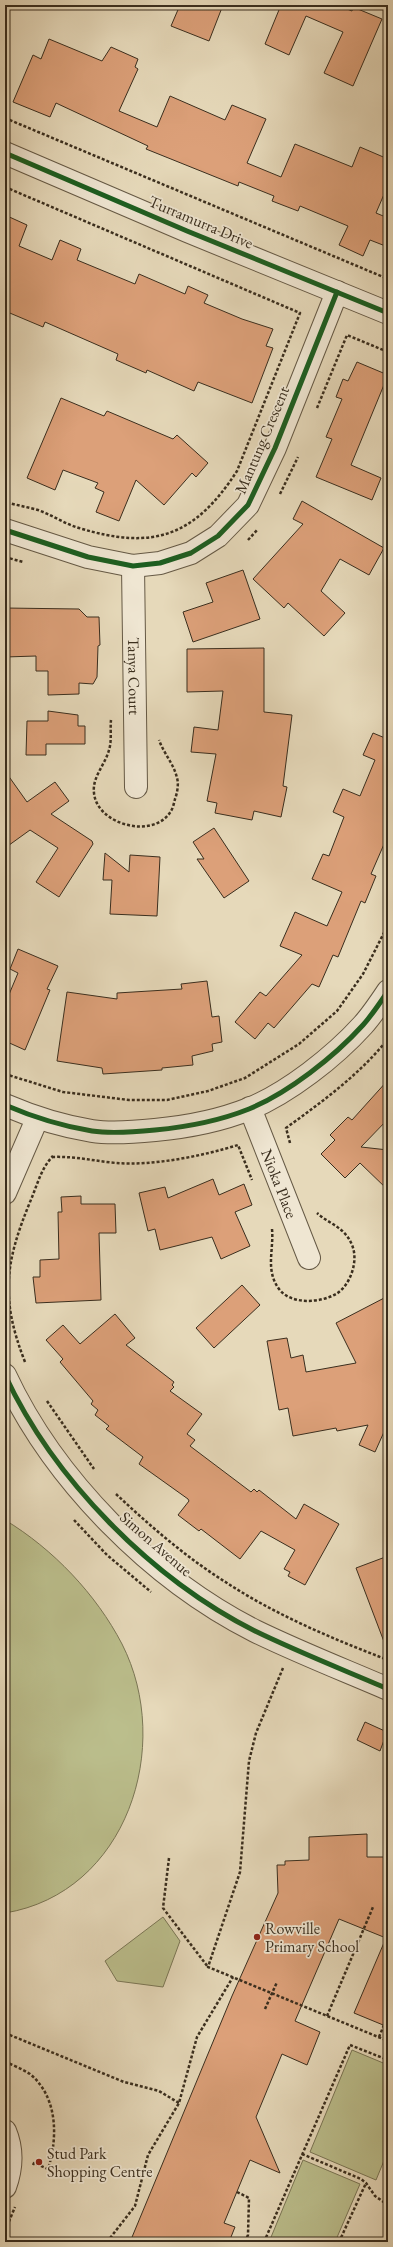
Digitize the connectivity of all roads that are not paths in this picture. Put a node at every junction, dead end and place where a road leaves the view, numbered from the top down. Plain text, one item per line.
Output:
1 (5, 153) edge
2 (337, 292) junction
3 (388, 313) edge
4 (5, 530) edge
5 (133, 566) junction
6 (136, 787) dead end
7 (388, 991) edge
8 (5, 1105) edge
9 (250, 1108) junction
10 (37, 1119) junction
11 (5, 1193) edge
12 (309, 1258) dead end
13 (5, 1375) edge
14 (388, 1688) edge
15 (5, 2131) edge
16 (11, 2196) edge

1 - 2 street, Turramurra Drive
2 - 3 street, Turramurra Drive
2 - 5 street, Mantung Crescent
4 - 5 street, Mantung Crescent
5 - 6 street, Tanya Court
7 - 9 street
8 - 10 street
9 - 10 street
9 - 12 street, Nioka Place
10 - 11 street
13 - 14 street, Simon Avenue
15 - 16 street

